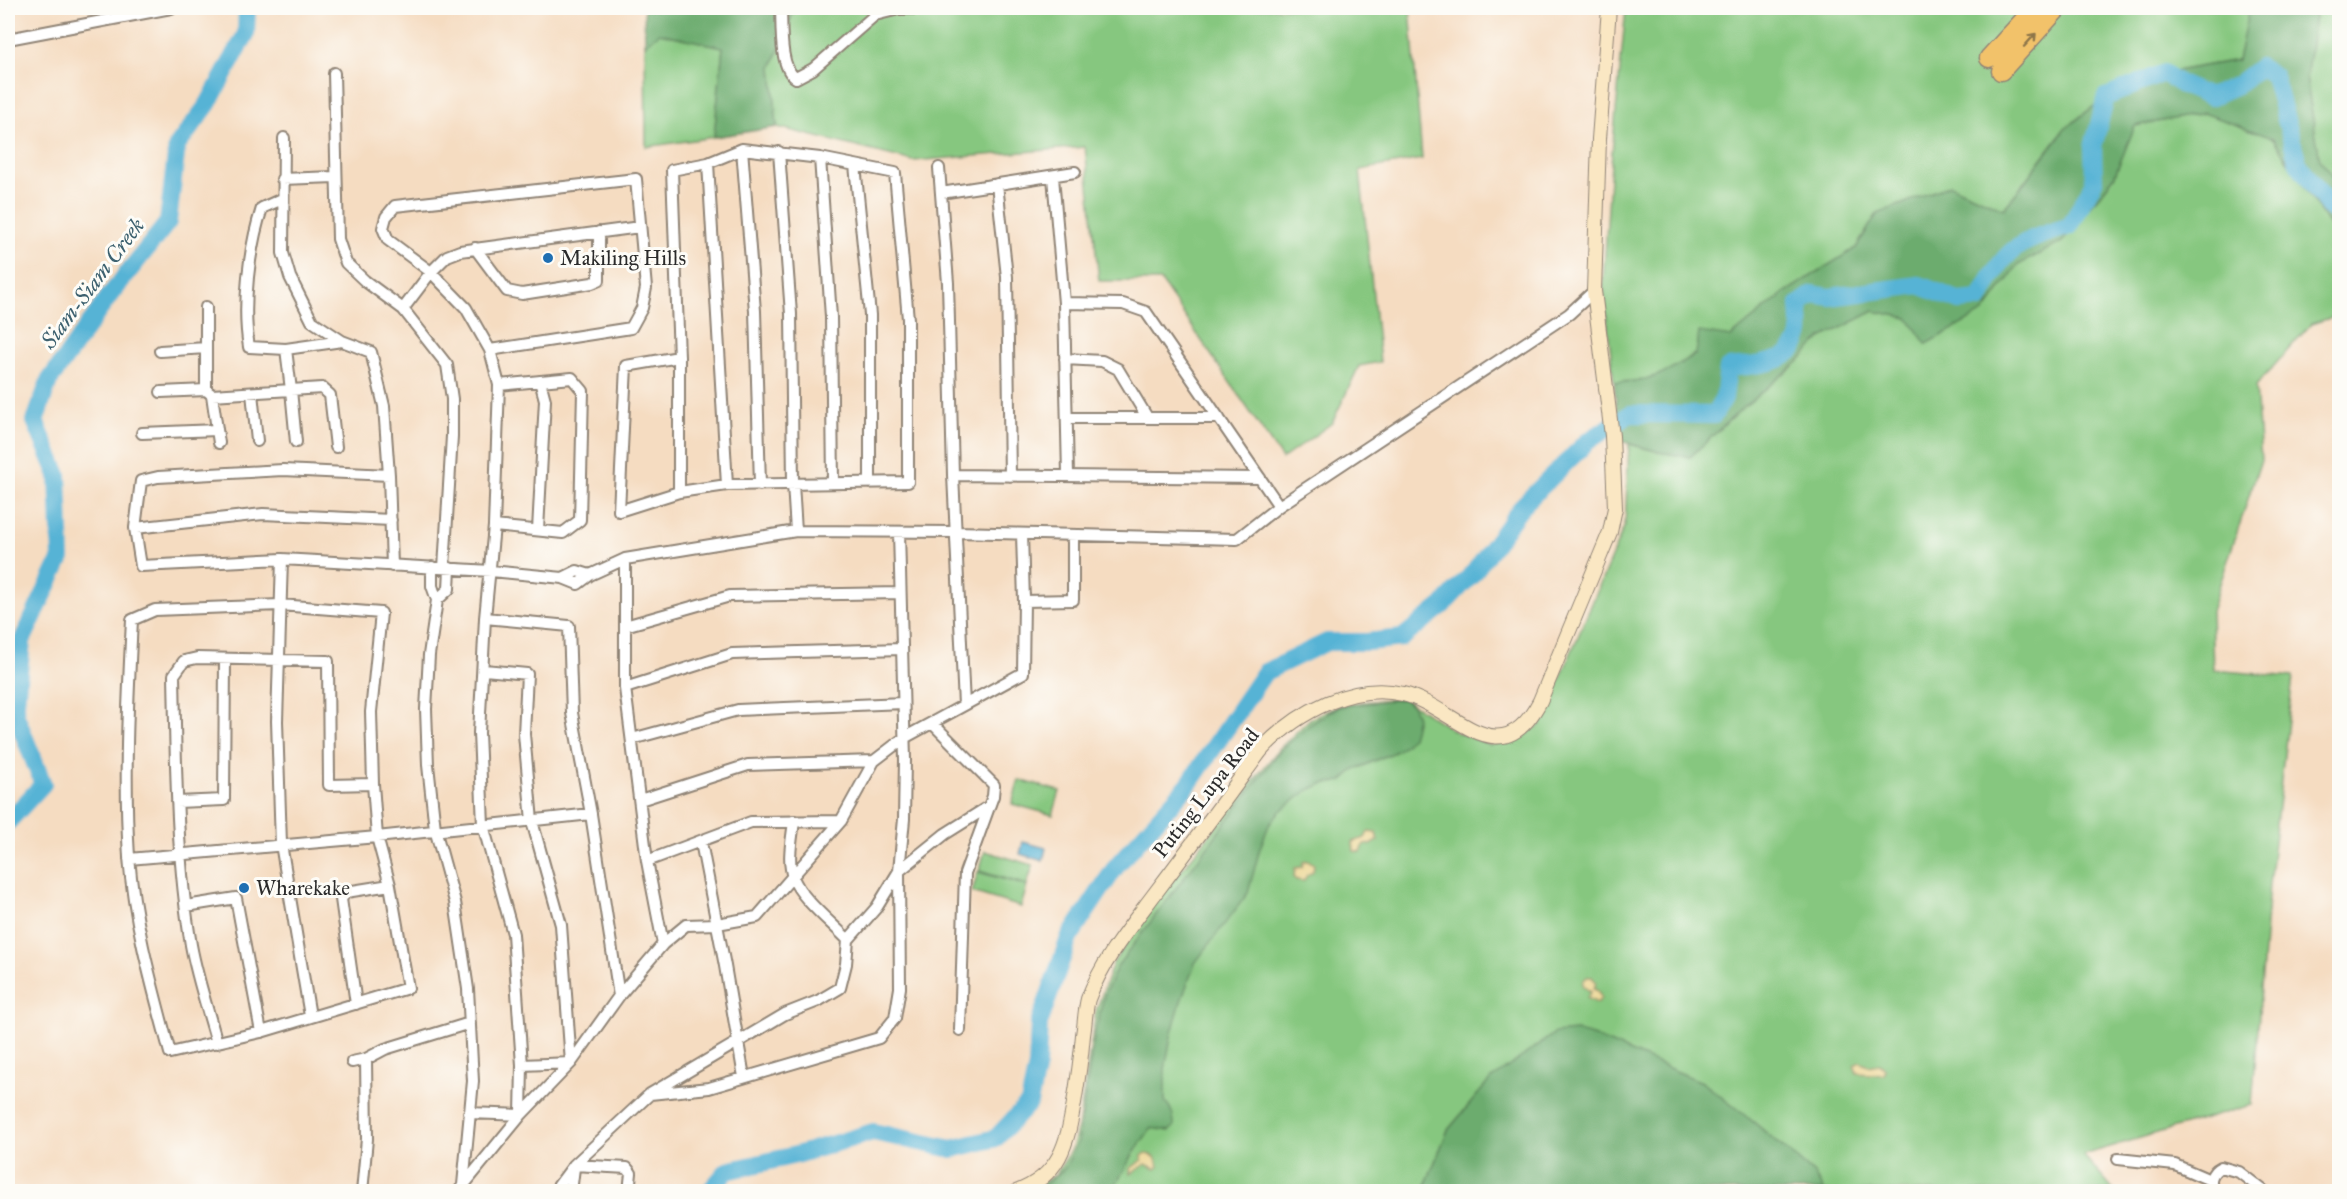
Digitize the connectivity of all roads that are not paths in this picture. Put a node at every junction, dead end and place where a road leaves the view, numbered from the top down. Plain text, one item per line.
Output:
1 (171, 8) edge
2 (781, 8) edge
3 (943, 8) edge
4 (1609, 8) edge
5 (2035, 8) edge
6 (2058, 8) edge
7 (8, 39) edge
8 (334, 73) dead end
9 (284, 138) dead end
10 (741, 149) junction
11 (779, 152) junction
12 (820, 158) junction
13 (708, 163) junction
14 (855, 165) junction
15 (939, 168) dead end
16 (1075, 172) dead end
17 (335, 177) junction
18 (1053, 177) junction
19 (282, 179) junction
20 (997, 184) junction
21 (941, 193) junction
22 (282, 200) junction
23 (640, 226) junction
24 (598, 232) junction
25 (475, 248) junction
26 (431, 272) junction
27 (1594, 291) junction
28 (1064, 303) junction
29 (206, 307) dead end
30 (403, 309) junction
31 (342, 341) junction
32 (206, 348) junction
33 (286, 349) junction
34 (490, 350) junction
35 (160, 351) dead end
36 (679, 357) junction
37 (1065, 359) junction
38 (540, 381) junction
39 (499, 386) junction
40 (291, 390) junction
41 (161, 392) dead end
42 (209, 393) junction
43 (252, 393) junction
44 (1147, 417) junction
45 (1067, 418) junction
46 (1219, 418) junction
47 (217, 430) junction
48 (142, 433) dead end
49 (257, 441) dead end
50 (296, 442) dead end
51 (219, 443) dead end
52 (336, 447) dead end
53 (389, 475) junction
54 (953, 475) junction
55 (1068, 475) junction
56 (1010, 476) junction
57 (1260, 478) junction
58 (833, 483) junction
59 (870, 483) junction
60 (793, 484) junction
61 (727, 485) junction
62 (760, 485) junction
63 (679, 492) junction
64 (1280, 506) junction
65 (391, 520) junction
66 (494, 526) junction
67 (135, 528) junction
68 (538, 530) junction
69 (796, 531) junction
70 (899, 532) junction
71 (956, 532) junction
72 (1022, 534) junction
73 (1073, 535) junction
74 (282, 559) junction
75 (625, 559) junction
76 (392, 566) junction
77 (432, 567) junction
78 (447, 568) junction
79 (491, 571) junction
80 (900, 593) junction
81 (437, 600) junction
82 (1024, 601) junction
83 (280, 605) junction
84 (485, 618) junction
85 (625, 626) junction
86 (902, 649) junction
87 (225, 660) junction
88 (279, 660) junction
89 (484, 670) junction
90 (625, 688) junction
91 (903, 704) junction
92 (964, 705) junction
93 (932, 723) junction
94 (904, 738) junction
95 (632, 739) junction
96 (874, 761) junction
97 (373, 784) junction
98 (640, 800) junction
99 (177, 802) junction
100 (988, 807) junction
101 (591, 814) junction
102 (532, 821) junction
103 (794, 821) junction
104 (841, 821) junction
105 (483, 825) junction
106 (435, 829) junction
107 (377, 837) junction
108 (700, 842) junction
109 (281, 844) junction
110 (181, 854) junction
111 (129, 859) junction
112 (647, 861) junction
113 (899, 871) junction
114 (793, 877) junction
115 (390, 885) junction
116 (186, 906) junction
117 (717, 924) junction
118 (848, 940) junction
119 (663, 944) junction
120 (619, 996) junction
121 (356, 1004) junction
122 (310, 1016) junction
123 (470, 1023) junction
124 (960, 1030) dead end
125 (261, 1032) junction
126 (217, 1042) junction
127 (738, 1043) junction
128 (366, 1059) junction
129 (351, 1062) dead end
130 (571, 1063) junction
131 (522, 1065) junction
132 (744, 1077) junction
133 (650, 1094) junction
134 (469, 1113) junction
135 (522, 1115) junction
136 (2118, 1159) dead end
137 (574, 1165) junction
138 (2210, 1180) junction
139 (460, 1188) edge
140 (362, 1191) edge
141 (555, 1191) edge
142 (571, 1191) edge
143 (629, 1191) edge
144 (1016, 1191) edge
145 (2214, 1191) edge
146 (2265, 1191) edge

1 - 7 street
2 - 3 street
4 - 27 street, Puting Lupa Road
5 -> 6 highway
8 - 17 street
9 - 19 street
10 - 11 street
10 - 13 street
10 - 62 street
11 - 12 street
11 - 60 street
12 - 14 street
12 - 58 street
13 - 36 street
13 - 61 street
14 - 59 street
14 - 59 street
15 - 21 street
16 - 18 street
17 - 19 street
17 - 30 street
18 - 20 street
18 - 28 street
19 - 22 street
20 - 21 street
20 - 56 street
21 - 54 street
22 - 31 street
22 - 33 street
23 - 24 street
23 - 26 street
23 - 34 street
24 - 25 street
24 - 25 street
25 - 26 street
26 - 30 street
26 - 34 street
27 - 64 street
27 - 144 street, Puting Lupa Road
28 - 37 street
28 - 46 street
29 - 32 street
30 - 78 street
31 - 33 street
31 - 53 street
32 - 35 street
32 - 42 street
33 - 40 street
34 - 39 street
36 - 63 street
36 - 63 street
37 - 44 street
37 - 45 street
38 - 39 street
38 - 68 street
38 - 68 street
39 - 66 street
40 - 43 street
40 - 50 street
40 - 52 street
41 - 42 street
42 - 43 street
42 - 47 street
43 - 49 street
44 - 45 street
44 - 46 street
45 - 55 street
46 - 57 street
47 - 48 street
47 - 51 street
53 - 65 street
53 - 67 street
54 - 56 street
54 - 71 street
55 - 56 street
55 - 57 street
57 - 64 street
58 - 59 street
58 - 60 street
60 - 62 street
60 - 69 street
61 - 62 street
61 - 63 street
64 - 73 street
65 - 67 street
65 - 76 street
66 - 68 street
66 - 79 street
67 - 74 street
69 - 70 street
69 - 75 street
70 - 71 street
70 - 80 street
71 - 72 street
71 - 92 street
72 - 73 street
72 - 82 street
73 - 82 street
74 - 76 street
74 - 83 street
75 - 79 street
75 - 85 street
76 - 77 street
77 - 78 street
77 - 81 street
78 - 79 street
78 - 81 street
79 - 84 street
80 - 85 street
80 - 86 street
81 - 106 street
82 - 92 street
83 - 88 street
83 - 97 street
83 - 111 street
84 - 89 street
84 - 101 street
85 - 90 street
86 - 90 street
86 - 91 street
87 - 88 street
87 - 99 street
87 - 99 street
88 - 97 street
88 - 109 street
89 - 102 street
89 - 105 street
90 - 95 street
91 - 94 street
91 - 95 street
92 - 93 street
93 - 94 street
93 - 100 street
94 - 96 street
94 - 113 street
95 - 98 street
96 - 98 street
96 - 104 street
97 - 107 street
98 - 112 street
99 - 110 street
100 - 113 street
100 - 124 street
101 - 102 street
101 - 120 street
102 - 105 street
102 - 130 street
103 - 104 street
103 - 108 street
103 - 114 street
104 - 114 street
105 - 106 street
105 - 131 street
106 - 107 street
106 - 123 street
107 - 109 street
107 - 115 street
108 - 112 street
108 - 117 street
109 - 110 street
109 - 122 street
110 - 111 street
110 - 116 street
111 - 126 street
112 - 119 street
113 - 118 street
113 - 132 street
114 - 117 street
114 - 118 street
115 - 121 street
115 - 121 street
116 - 125 street
116 - 126 street
117 - 119 street
117 - 127 street
118 - 127 street
119 - 120 street
120 - 130 street
121 - 122 street
122 - 125 street
123 - 128 street
123 - 134 street
125 - 126 street
127 - 132 street
127 - 133 street
128 - 129 street
128 - 140 street
130 - 131 street
130 - 135 street
131 - 135 street
132 - 133 street
133 - 137 street
134 - 135 street
134 - 139 street
135 - 139 street
136 - 138 street
137 - 141 street
137 - 142 street
137 - 143 street
138 - 145 street
138 - 146 street

